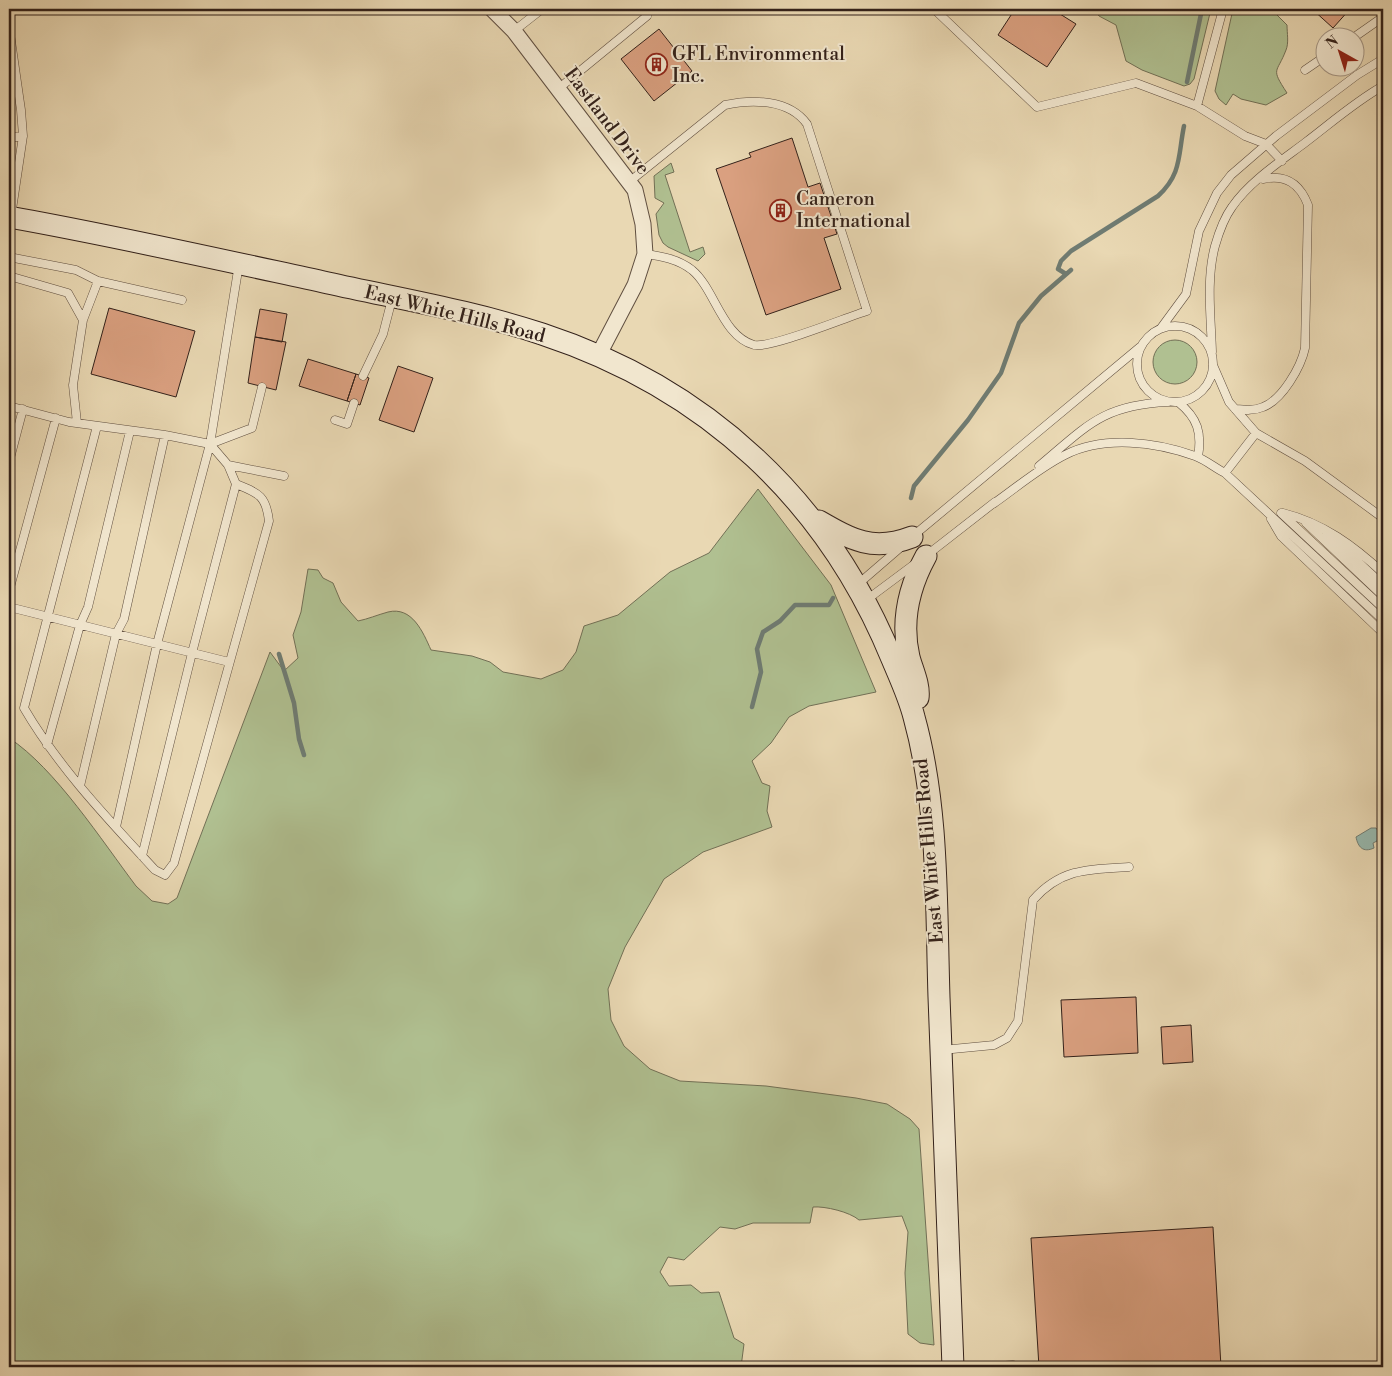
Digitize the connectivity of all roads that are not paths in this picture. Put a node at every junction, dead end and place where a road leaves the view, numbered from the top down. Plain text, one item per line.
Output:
1 (334, 9) edge
2 (368, 9) edge
3 (492, 9) edge
4 (542, 9) edge
5 (934, 9) edge
6 (1223, 9) edge
7 (647, 16) dead end
8 (1383, 17) edge
9 (9, 26) edge
10 (1364, 30) edge
11 (514, 31) junction
12 (1383, 59) edge
13 (1314, 64) edge
14 (1305, 70) dead end
15 (1383, 86) edge
16 (558, 89) junction
17 (1197, 106) junction
18 (22, 136) junction
19 (9, 138) edge
20 (1266, 144) junction
21 (1282, 161) junction
22 (1261, 179) junction
23 (628, 182) junction
24 (10, 217) edge
25 (645, 254) junction
26 (9, 257) edge
27 (239, 264) junction
28 (9, 276) edge
29 (98, 281) junction
30 (392, 297) junction
31 (182, 300) dead end
32 (84, 320) junction
33 (1161, 328) junction
34 (1140, 347) junction
35 (1212, 352) junction
36 (598, 356) junction
37 (1213, 365) junction
38 (362, 376) dead end
39 (262, 387) dead end
40 (1168, 402) junction
41 (1178, 402) junction
42 (354, 403) dead end
43 (9, 406) edge
44 (23, 409) junction
45 (1235, 409) junction
46 (56, 418) junction
47 (335, 420) dead end
48 (77, 423) junction
49 (97, 426) junction
50 (130, 431) junction
51 (1256, 433) junction
52 (165, 435) junction
53 (210, 444) junction
54 (1198, 457) junction
55 (9, 462) edge
56 (228, 465) junction
57 (1225, 473) junction
58 (284, 476) dead end
59 (236, 484) junction
60 (993, 504) junction
61 (1264, 508) junction
62 (1281, 513) junction
63 (811, 516) junction
64 (1383, 518) edge
65 (1303, 519) junction
66 (912, 537) junction
67 (926, 556) junction
68 (1357, 560) junction
69 (1383, 573) edge
70 (1383, 585) edge
71 (9, 591) edge
72 (861, 593) junction
73 (1383, 596) edge
74 (9, 607) edge
75 (1383, 608) edge
76 (48, 617) junction
77 (1383, 620) edge
78 (80, 625) junction
79 (1383, 633) edge
80 (116, 634) junction
81 (157, 644) junction
82 (192, 653) junction
83 (229, 662) junction
84 (914, 715) junction
85 (47, 745) junction
86 (80, 786) junction
87 (116, 827) junction
88 (142, 856) junction
89 (1129, 867) dead end
90 (941, 1050) junction
91 (954, 1367) edge
92 (983, 1367) edge
93 (1013, 1367) edge

1 - 2 lane
3 - 11 street, Eastland Drive
4 - 11 lane
5 - 17 lane
6 - 17 lane
7 - 16 lane
8 - 10 lane
9 - 18 lane
11 - 16 street, Eastland Drive
12 - 20 lane
13 - 14 lane
15 - 21 lane
16 - 23 street, Eastland Drive
17 - 20 lane
18 - 19 lane
18 - 24 lane
20 - 21 lane
20 - 33 lane
21 - 22 lane
22 - 35 lane
22 - 45 lane
23 - 25 street, Eastland Drive
23 - 25 lane
24 - 27 main road, East White Hills Road
25 - 36 street, Eastland Drive
26 - 29 lane
27 - 30 main road, East White Hills Road
27 - 53 lane
28 - 32 lane
29 - 31 lane
29 - 32 lane
30 - 36 main road, East White Hills Road
30 - 38 lane
32 - 48 lane
33 - 34 lane
33 - 35 lane
34 - 40 lane
34 - 66 lane
35 - 37 lane
36 - 63 main road, East White Hills Road
37 - 41 lane
37 - 45 lane
39 - 53 lane
40 - 41 lane
40 - 60 lane
41 - 54 lane
42 - 47 lane
43 - 44 lane
44 - 46 lane
44 - 55 lane
45 - 51 lane
46 - 48 lane
46 - 71 lane
48 - 49 lane
49 - 50 lane
49 - 76 lane
50 - 52 lane
50 - 78 lane
51 - 57 lane
51 - 64 lane
52 - 53 lane
52 - 80 lane
53 - 56 lane
53 - 81 lane
54 - 57 lane
54 - 60 lane
56 - 58 lane
56 - 59 lane
57 - 61 lane
59 - 82 lane
59 - 83 lane
60 - 67 lane
61 - 62 lane
61 - 77 lane
61 - 79 lane
62 - 65 lane
62 - 75 lane
63 - 66 main road
63 - 72 main road, East White Hills Road
65 - 68 lane
65 - 68 lane
66 - 72 lane
67 - 72 lane
67 - 84 main road
68 - 69 lane
68 - 70 lane
68 - 73 lane
72 - 84 main road, East White Hills Road
74 - 76 lane
76 - 78 lane
76 - 85 lane
78 - 80 lane
78 - 85 lane
80 - 81 lane
80 - 86 lane
81 - 82 lane
81 - 87 lane
82 - 83 lane
82 - 88 lane
83 - 88 lane
84 - 90 main road, East White Hills Road
85 - 86 lane
86 - 87 lane
87 - 88 lane
89 - 90 lane
90 - 91 main road, East White Hills Road
92 - 93 lane

